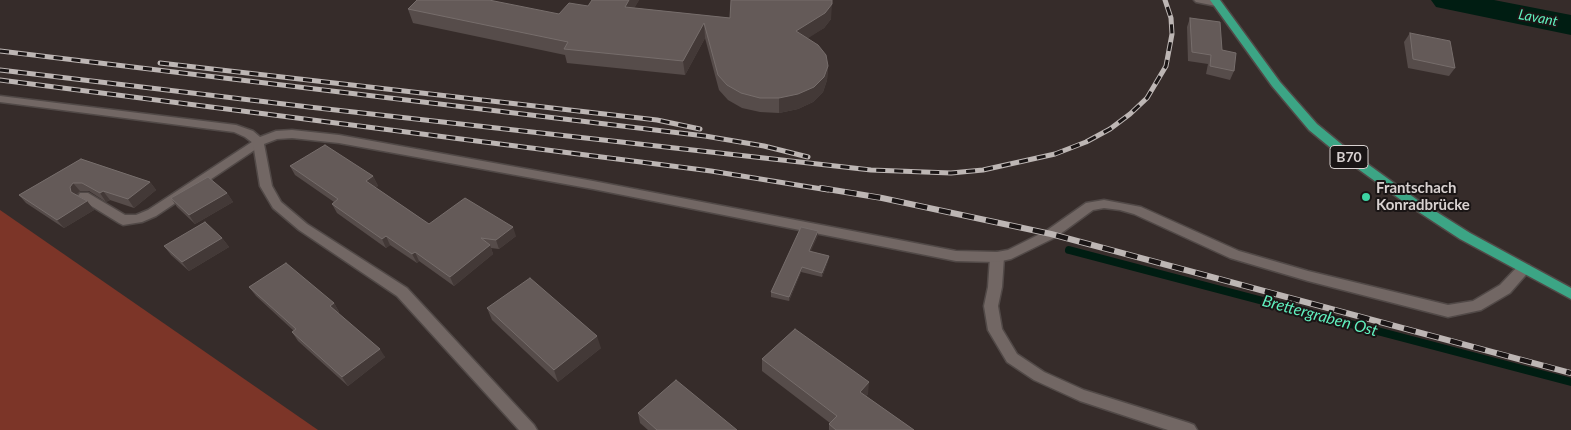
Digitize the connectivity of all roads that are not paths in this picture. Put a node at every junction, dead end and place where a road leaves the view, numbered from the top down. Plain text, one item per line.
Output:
1 (1199, 0) edge
2 (1216, 1) edge
3 (0, 99) edge
4 (258, 142) junction
5 (84, 196) edge
6 (997, 257) junction
7 (1524, 269) junction
8 (1571, 294) edge
9 (530, 430) edge
10 (1190, 430) edge

1 - 2 street
2 - 7 main road, B70
3 - 4 street
4 - 5 street
4 - 6 street
4 - 9 street
6 - 7 street
6 - 10 street
7 - 8 main road, B70

